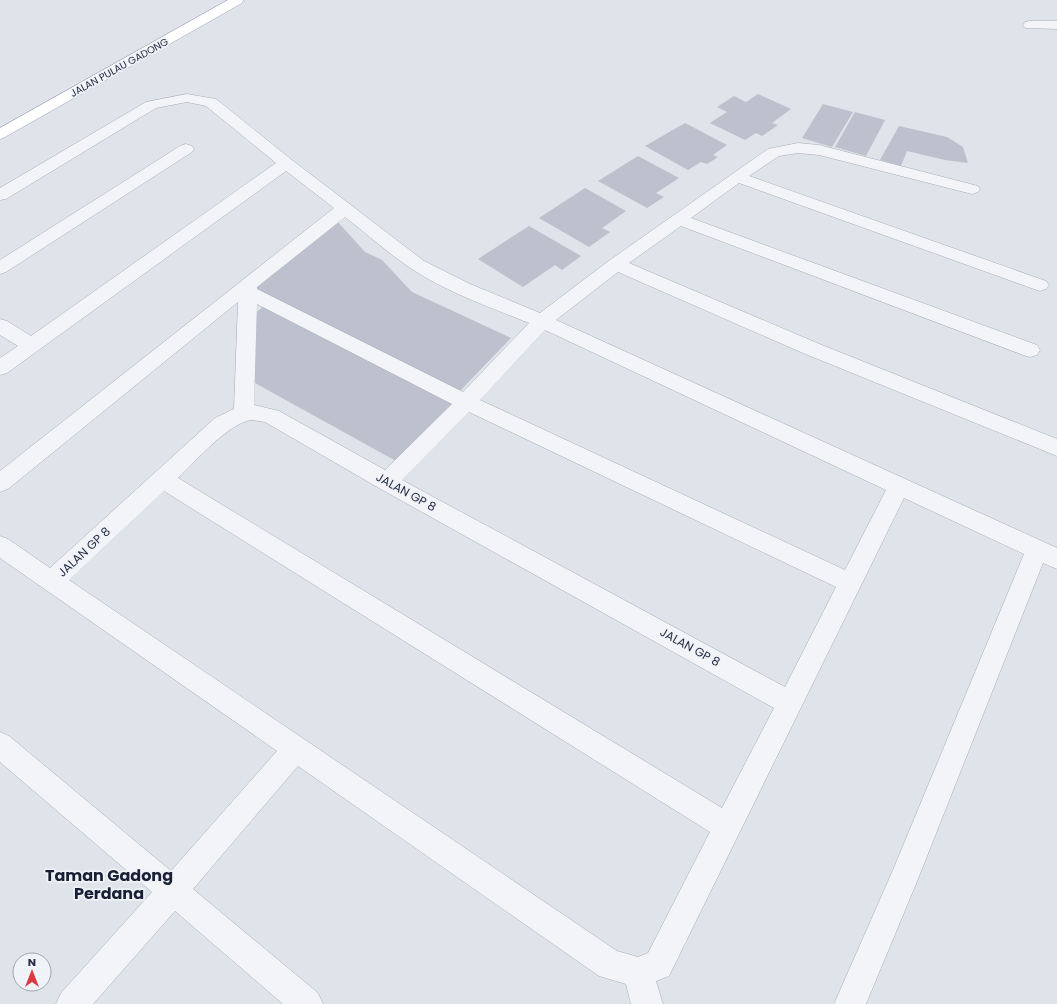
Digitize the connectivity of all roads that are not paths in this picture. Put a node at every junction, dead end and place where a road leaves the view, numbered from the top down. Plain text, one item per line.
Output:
1 (237, 0) edge
2 (1030, 25) dead end
3 (1057, 25) edge
4 (0, 134) edge
5 (186, 150) dead end
6 (286, 163) junction
7 (737, 177) junction
8 (972, 189) dead end
9 (0, 195) edge
10 (345, 208) junction
11 (679, 219) junction
12 (616, 264) junction
13 (0, 268) edge
14 (1040, 285) dead end
15 (247, 288) junction
16 (542, 321) junction
17 (0, 326) edge
18 (31, 345) junction
19 (1030, 350) dead end
20 (0, 368) edge
21 (466, 402) junction
22 (244, 412) junction
23 (1057, 448) edge
24 (162, 479) junction
25 (0, 482) edge
26 (387, 482) junction
27 (899, 486) junction
28 (0, 546) edge
29 (1047, 554) edge
30 (52, 581) junction
31 (850, 583) junction
32 (790, 702) junction
33 (0, 745) edge
34 (296, 749) junction
35 (727, 827) junction
36 (173, 891) junction
37 (638, 972) junction
38 (72, 1004) edge
39 (307, 1004) edge
40 (647, 1004) edge
41 (850, 1004) edge

1 - 4 main road, JALAN PULAU GADONG
2 - 3 street
5 - 13 street
6 - 9 street
6 - 10 street
6 - 18 street
7 - 8 street
7 - 11 street
7 - 14 street
10 - 15 street
10 - 16 street
11 - 12 street
11 - 19 street
12 - 16 street
12 - 23 street
15 - 21 street
15 - 22 street
15 - 25 street
16 - 21 street
16 - 27 street
17 - 18 street
18 - 20 street
21 - 26 street
21 - 31 street
22 - 24 street, JALAN GP 8
22 - 26 street, JALAN GP 8
24 - 30 street, JALAN GP 8
24 - 35 street
26 - 32 street, JALAN GP 8
27 - 29 street
27 - 31 street
28 - 30 street
29 - 41 street
30 - 34 street
31 - 32 street
32 - 35 street
33 - 36 street
34 - 36 street
34 - 37 street
35 - 37 street
36 - 38 street
36 - 39 street
37 - 40 street

